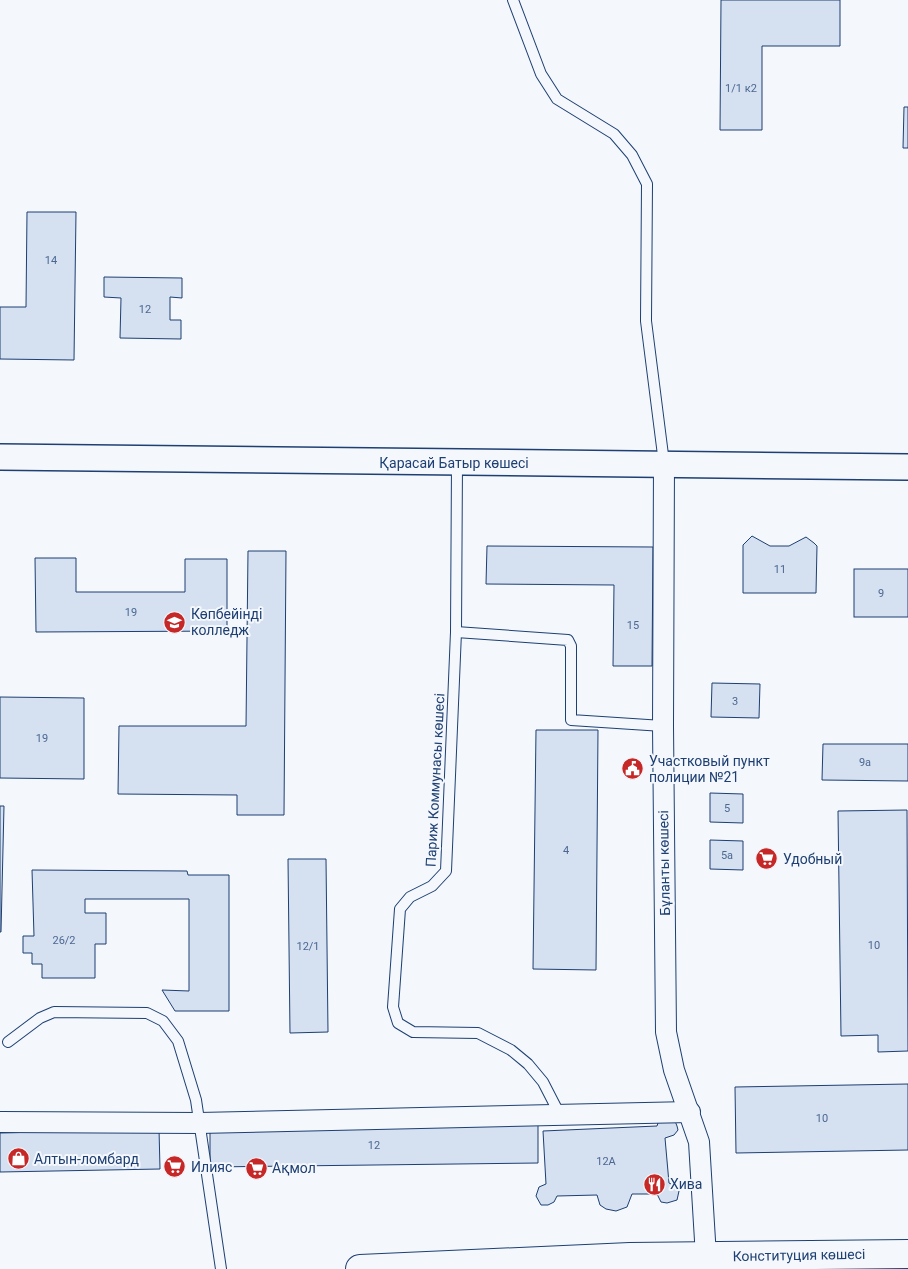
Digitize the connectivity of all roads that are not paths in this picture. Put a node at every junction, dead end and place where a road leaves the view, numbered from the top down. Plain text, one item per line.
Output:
1 (513, 0) edge
2 (0, 457) edge
3 (457, 463) junction
4 (664, 463) junction
5 (908, 467) edge
6 (456, 632) junction
7 (663, 726) junction
8 (8, 1042) dead end
9 (690, 1112) junction
10 (560, 1115) junction
11 (0, 1122) edge
12 (199, 1123) junction
13 (908, 1254) edge
14 (706, 1257) junction
15 (630, 1263) edge
16 (222, 1269) edge
17 (360, 1269) edge

1 - 4 lane
2 - 3 street, Қарасай Батыр көшесі
3 - 4 street, Қарасай Батыр көшесі
3 - 6 lane, Париж Коммунасы көшесі
4 - 5 street, Қарасай Батыр көшесі
4 - 7 street, Бұланты көшесі
6 - 7 lane
6 - 10 lane, Париж Коммунасы көшесі
7 - 9 street, Бұланты көшесі
8 - 12 lane
9 - 10 street
9 - 14 street, Бұланты көшесі
10 - 12 street
11 - 12 street
12 - 16 lane
13 - 14 main road, Конституция көшесі
14 - 15 main road, Конституция көшесі
15 - 17 main road, Конституция көшесі

